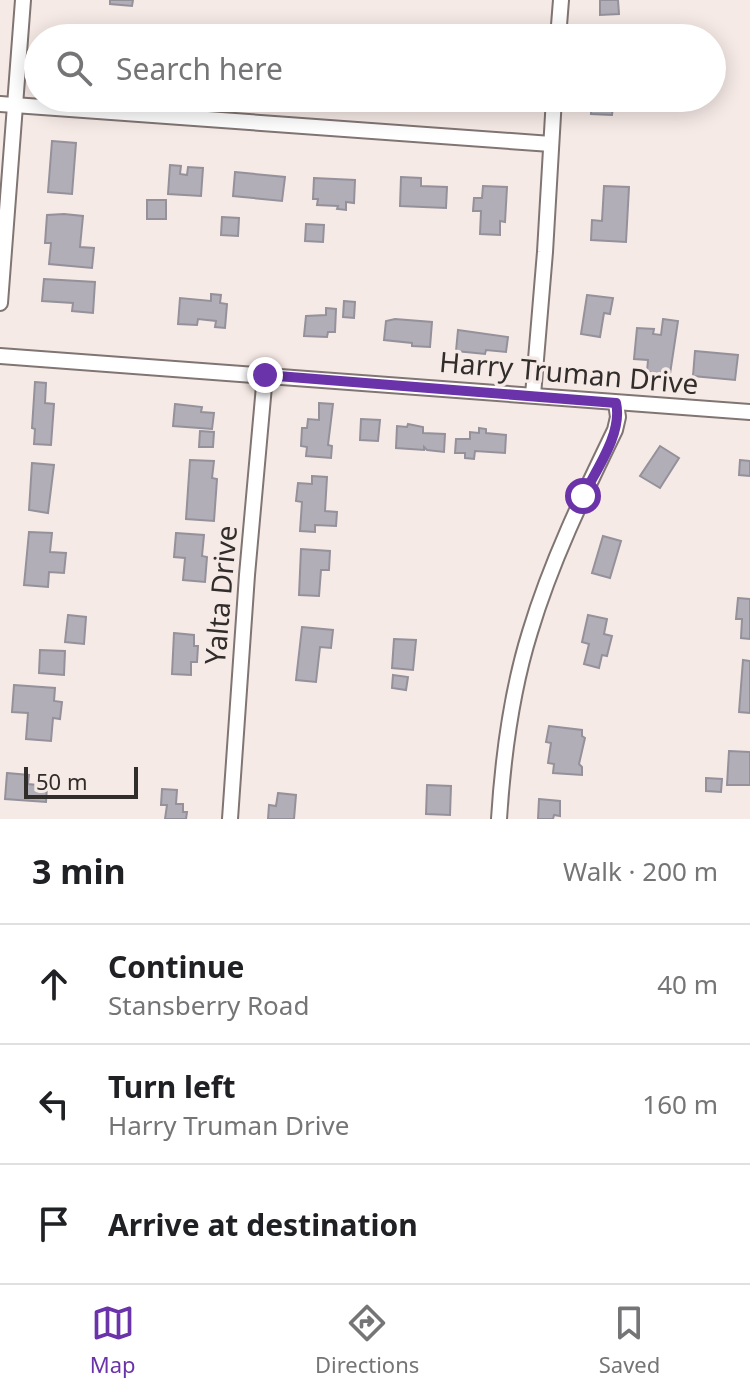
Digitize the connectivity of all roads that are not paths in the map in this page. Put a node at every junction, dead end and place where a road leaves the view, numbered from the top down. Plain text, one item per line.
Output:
1 (23, 0) edge
2 (561, 0) edge
3 (559, 24) edge
4 (7, 105) edge
5 (105, 112) edge
6 (553, 112) edge
7 (551, 144) junction
8 (0, 303) edge
9 (0, 356) edge
10 (265, 375) junction
11 (533, 395) junction
12 (616, 403) junction
13 (750, 412) edge
14 (230, 819) edge
15 (499, 819) edge

1 - 4 street
2 - 3 street
4 - 8 street
5 - 7 street
6 - 7 street
7 - 11 street
9 - 10 street, Harry Truman Drive
10 - 11 street, Harry Truman Drive
10 - 14 street, Yalta Drive
11 - 12 street, Harry Truman Drive
12 - 13 street, Harry Truman Drive
12 - 15 street

